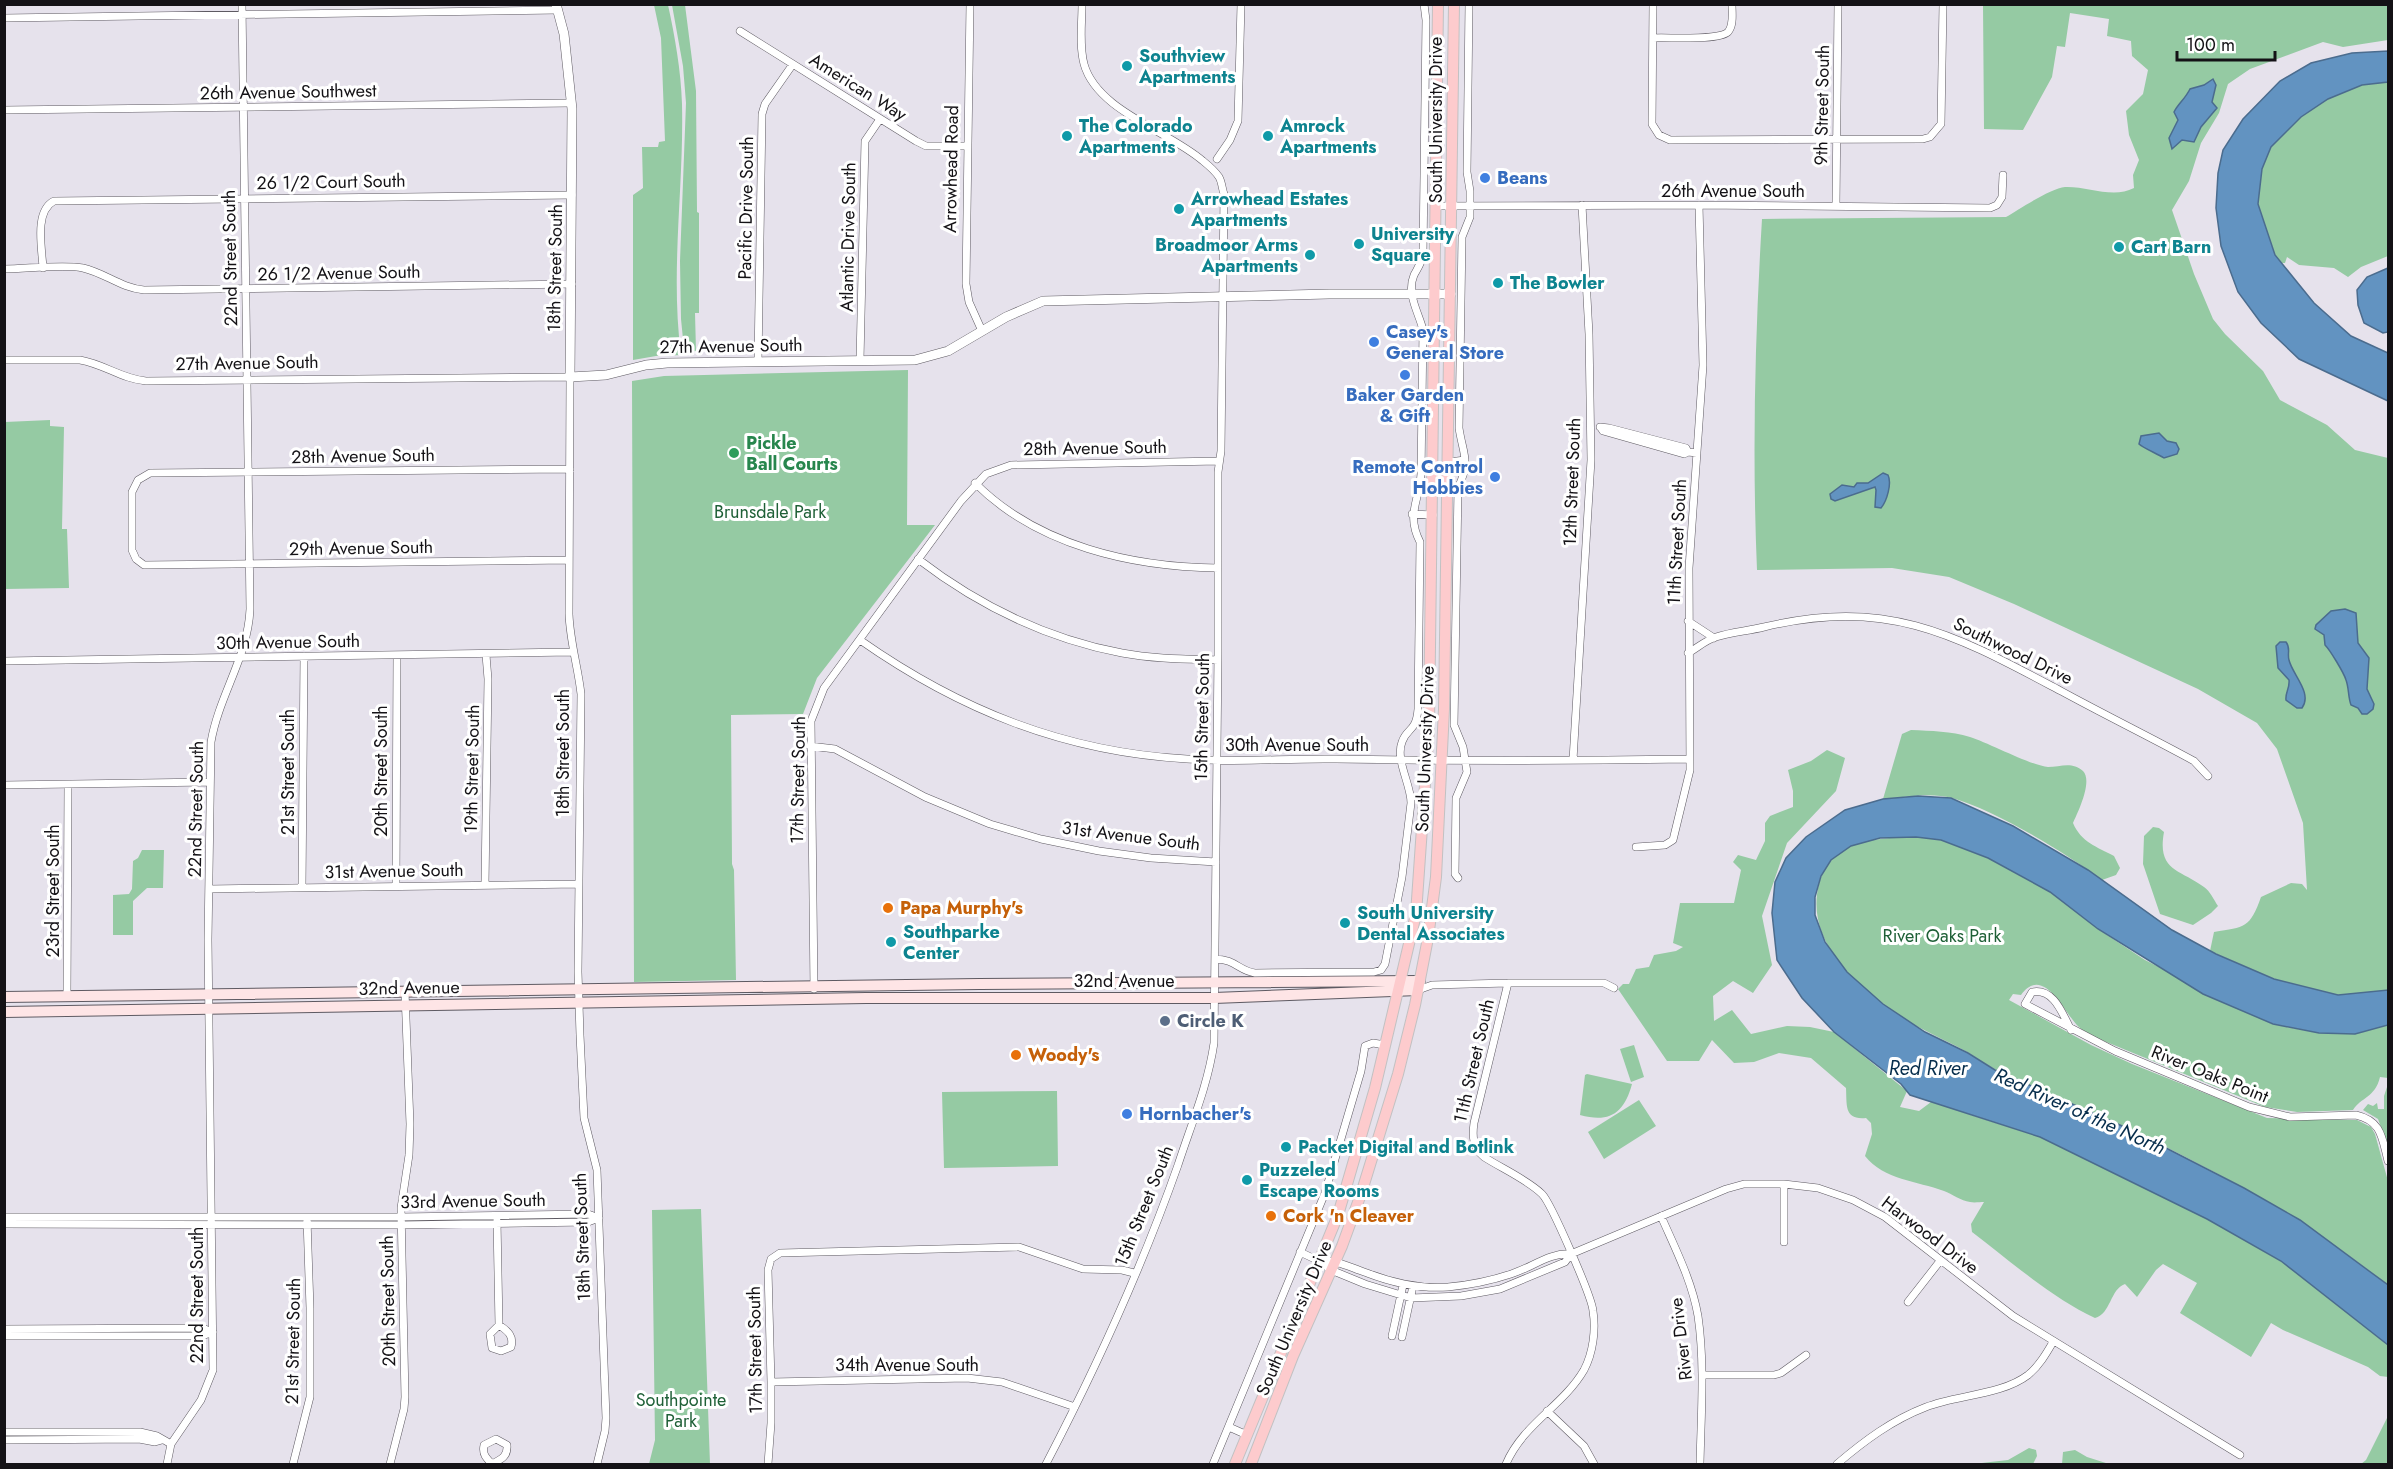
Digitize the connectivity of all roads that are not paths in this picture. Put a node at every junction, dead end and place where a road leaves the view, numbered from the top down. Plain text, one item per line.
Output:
1 (242, 4) edge
2 (970, 4) edge
3 (1082, 4) edge
4 (1241, 4) edge
5 (1424, 4) edge
6 (1438, 4) edge
7 (1447, 4) edge
8 (1454, 4) edge
9 (1469, 4) edge
10 (1653, 4) edge
11 (1732, 4) edge
12 (1838, 4) edge
13 (1943, 4) edge
14 (557, 7) edge
15 (242, 16) junction
16 (4, 18) edge
17 (740, 31) dead end
18 (1453, 37) junction
19 (1653, 38) junction
20 (793, 64) junction
21 (571, 104) junction
22 (243, 108) junction
23 (4, 110) edge
24 (880, 119) junction
25 (1837, 138) junction
26 (967, 146) junction
27 (1217, 159) dead end
28 (2003, 175) dead end
29 (572, 195) junction
30 (244, 198) junction
31 (1470, 205) junction
32 (1582, 205) junction
33 (1699, 205) junction
34 (1436, 206) junction
35 (1452, 206) junction
36 (1836, 206) junction
37 (43, 268) junction
38 (4, 269) edge
39 (572, 284) junction
40 (245, 289) junction
41 (1413, 293) junction
42 (1435, 293) junction
43 (1451, 294) junction
44 (1223, 297) junction
45 (982, 331) junction
46 (4, 360) edge
47 (860, 360) junction
48 (758, 362) junction
49 (570, 377) junction
50 (247, 379) junction
51 (1434, 405) junction
52 (1591, 426) junction
53 (1697, 453) junction
54 (1466, 460) junction
55 (1219, 461) junction
56 (1449, 462) junction
57 (570, 469) junction
58 (249, 473) junction
59 (975, 483) junction
60 (1412, 514) junction
61 (1433, 515) junction
62 (918, 559) junction
63 (569, 560) junction
64 (153, 565) joint
65 (250, 565) junction
66 (1218, 568) junction
67 (1447, 578) junction
68 (1688, 621) junction
69 (1714, 638) junction
70 (860, 640) junction
71 (572, 652) junction
72 (1688, 653) junction
73 (486, 655) junction
74 (304, 656) junction
75 (397, 656) junction
76 (242, 657) junction
77 (1218, 660) junction
78 (4, 661) edge
79 (810, 746) junction
80 (1689, 759) junction
81 (1217, 760) junction
82 (1402, 760) junction
83 (1427, 760) junction
84 (1573, 760) junction
85 (1441, 761) junction
86 (1465, 761) junction
87 (2208, 776) dead end
88 (210, 782) junction
89 (4, 785) edge
90 (68, 785) junction
91 (1636, 846) dead end
92 (1216, 861) junction
93 (1458, 878) dead end
94 (579, 884) junction
95 (485, 885) junction
96 (396, 886) junction
97 (302, 888) junction
98 (209, 889) junction
99 (1215, 959) junction
100 (1508, 983) junction
101 (1215, 984) junction
102 (814, 986) junction
103 (1399, 986) junction
104 (1419, 986) junction
105 (1614, 988) dead end
106 (579, 989) junction
107 (405, 992) junction
108 (208, 995) junction
109 (4, 997) edge
110 (67, 997) junction
111 (1215, 998) junction
112 (814, 999) junction
113 (579, 1002) junction
114 (405, 1005) junction
115 (209, 1009) junction
116 (4, 1012) edge
117 (2071, 1030) junction
118 (1385, 1045) junction
119 (2388, 1161) edge
120 (1784, 1184) junction
121 (212, 1216) junction
122 (1661, 1216) junction
123 (4, 1217) edge
124 (599, 1218) junction
125 (497, 1219) junction
126 (307, 1220) junction
127 (401, 1221) junction
128 (4, 1224) edge
129 (212, 1224) junction
130 (1784, 1242) dead end
131 (1300, 1252) junction
132 (1571, 1254) junction
133 (1319, 1261) junction
134 (1940, 1261) junction
135 (1333, 1265) junction
136 (1134, 1273) junction
137 (1483, 1282) junction
138 (1403, 1285) junction
139 (1413, 1286) junction
140 (1484, 1292) junction
141 (1401, 1297) junction
142 (1411, 1298) junction
143 (1908, 1302) dead end
144 (499, 1325) dead end
145 (4, 1329) edge
146 (213, 1332) junction
147 (4, 1336) edge
148 (1392, 1336) dead end
149 (1402, 1337) dead end
150 (2053, 1342) junction
151 (1806, 1355) dead end
152 (1702, 1375) junction
153 (771, 1383) junction
154 (1075, 1407) junction
155 (1546, 1411) junction
156 (1229, 1427) junction
157 (4, 1432) edge
158 (1247, 1435) junction
159 (4, 1440) edge
160 (162, 1440) junction
161 (171, 1444) junction
162 (2240, 1455) dead end
163 (167, 1464) edge
164 (293, 1464) edge
165 (390, 1464) edge
166 (597, 1464) edge
167 (768, 1464) edge
168 (1046, 1464) edge
169 (1213, 1464) edge
170 (1235, 1464) edge
171 (1251, 1464) edge
172 (1506, 1464) edge
173 (1594, 1464) edge
174 (1700, 1464) edge
175 (1837, 1464) edge

1 - 15 street, 22nd Street South
2 - 26 street, Arrowhead Road
3 - 44 street, 15th Street South
4 - 27 street
5 - 41 street
6 - 34 main road, South University Drive
7 - 18 main road
8 - 18 main road, South University Drive
9 - 31 street
10 - 19 street
11 - 19 street
12 - 25 street, 9th Street South
13 - 25 street
14 - 15 street
14 - 21 street, 18th Street South
15 - 16 street
15 - 22 street, 22nd Street South
17 - 20 street, American Way
18 - 35 main road, South University Drive
19 - 25 street
20 - 24 street, American Way
20 - 48 street, Pacific Drive South
21 - 22 street, 26th Avenue Southwest
21 - 29 street, 18th Street South
22 - 23 street, 26th Avenue Southwest
22 - 30 street, 22nd Street South
24 - 26 street, American Way
24 - 47 street, Atlantic Drive South
25 - 36 street, 9th Street South
26 - 45 street, Arrowhead Road
28 - 36 street, 26th Avenue South
29 - 30 street, 26 1/2 Court South
29 - 39 street, 18th Street South
30 - 37 street, 26 1/2 Court South
30 - 40 street, 22nd Street South
31 - 32 street, 26th Avenue South
31 - 35 street, 26th Avenue South
31 - 54 street
32 - 33 street, 26th Avenue South
32 - 52 street, 12th Street South
33 - 36 street, 26th Avenue South
33 - 53 street, 11th Street South
34 - 35 street, 26th Avenue South
34 - 42 main road, South University Drive
35 - 43 main road, South University Drive
37 - 38 street, 26 1/2 Avenue South
37 - 40 street, 26 1/2 Avenue South
39 - 40 street, 26 1/2 Avenue South
39 - 49 street, 18th Street South
40 - 50 street, 22nd Street South
41 - 42 street, 27th Avenue South
41 - 44 street, 27th Avenue South
41 - 60 street
42 - 43 street, 27th Avenue South
42 - 51 main road, South University Drive
43 - 56 main road, South University Drive
44 - 45 street, 27th Avenue South
44 - 55 street, 15th Street South
45 - 47 street, 27th Avenue South
46 - 50 street, 27th Avenue South
47 - 48 street, 27th Avenue South
48 - 49 street, 27th Avenue South
49 - 50 street, 27th Avenue South
49 - 57 street, 18th Street South
50 - 58 street, 22nd Street South
51 - 56 main road
51 - 61 main road, South University Drive
52 - 53 street
52 - 84 street, 12th Street South
53 - 68 street, 11th Street South
54 - 56 street
54 - 86 street
55 - 59 street, 28th Avenue South
55 - 66 street, 15th Street South
56 - 67 main road, South University Drive
57 - 58 street, 28th Avenue South
57 - 63 street, 18th Street South
58 - 64 street, 28th Avenue South
58 - 65 street, 22nd Street South
59 - 62 street, 17th Street South
59 - 66 street
60 - 61 street
60 - 82 street
61 - 67 main road
61 - 83 main road, South University Drive
62 - 70 street, 17th Street South
62 - 77 street
63 - 65 street, 29th Avenue South
63 - 71 street, 18th Street South
64 - 65 street, 29th Avenue South
65 - 76 street, 22nd Street South
66 - 77 street, 15th Street South
67 - 85 main road, South University Drive
68 - 69 street
68 - 72 street, 11th Street South
69 - 72 street, Southwood Drive
69 - 87 street, Southwood Drive
70 - 79 street, 17th Street South
70 - 81 street, 30th Avenue South
71 - 73 street, 30th Avenue South
71 - 94 street, 18th Street South
72 - 80 street, 11th Street South
73 - 75 street, 30th Avenue South
73 - 95 street, 19th Street South
74 - 75 street, 30th Avenue South
74 - 76 street, 30th Avenue South
74 - 97 street, 21st Street South
75 - 96 street, 20th Street South
76 - 78 street, 30th Avenue South
76 - 88 street, 22nd Street South
77 - 81 street, 15th Street South
79 - 92 street, 31st Avenue South
79 - 102 street, 17th Street South
80 - 84 street, 30th Avenue South
80 - 91 street, 11th Street South
81 - 82 street, 30th Avenue South
81 - 92 street, 15th Street South
82 - 83 street, 30th Avenue South
82 - 99 street
83 - 85 street, 30th Avenue South
83 - 103 main road, South University Drive
84 - 86 street, 30th Avenue South
85 - 86 street, 30th Avenue South
85 - 104 main road, South University Drive
86 - 93 street
88 - 90 street
88 - 98 street, 22nd Street South
89 - 90 street
90 - 110 street, 23rd Street South
92 - 99 street, 15th Street South
94 - 95 street, 31st Avenue South
94 - 106 street, 18th Street South
95 - 96 street, 31st Avenue South
96 - 97 street, 31st Avenue South
97 - 98 street, 31st Avenue South
98 - 108 street, 22nd Street South
99 - 101 street, 15th Street South
100 - 104 street, 32nd Avenue
100 - 105 street, 32nd Avenue
100 - 132 street, 11th Street South
101 - 102 main road, 32nd Avenue
101 - 103 main road, 32nd Avenue
101 - 111 street, 15th Street South
102 - 106 main road, 32nd Avenue
102 - 112 street
103 - 104 main road, 32nd Avenue
103 - 111 main road, 32nd Avenue
103 - 118 main road, South University Drive
104 - 135 main road, South University Drive
106 - 107 main road, 32nd Avenue
106 - 113 street, 18th Street South
107 - 108 main road, 32nd Avenue
107 - 114 street, 20th Street South
108 - 110 main road, 32nd Avenue
108 - 115 street, 22nd Street South
109 - 110 main road, 32nd Avenue
111 - 112 main road, 32nd Avenue
111 - 136 street, 15th Street South
112 - 113 main road, 32nd Avenue
113 - 114 main road, 32nd Avenue
113 - 124 street, 18th Street South
114 - 115 main road, 32nd Avenue
114 - 127 street, 20th Street South
115 - 116 main road, 32nd Avenue
115 - 121 street, 22nd Street South
117 - 117 street, River Oaks Point
117 - 119 street, River Oaks Point
118 - 131 street
118 - 133 main road, South University Drive
120 - 122 street, Harwood Drive
120 - 130 street
120 - 134 street, Harwood Drive
121 - 123 street, 33rd Avenue South
121 - 126 street, 33rd Avenue South
121 - 129 street, 22nd Street South
122 - 132 street, Harwood Drive
122 - 152 street, River Drive
124 - 125 street, 33rd Avenue South
124 - 166 street, 18th Street South
125 - 127 street, 33rd Avenue South
125 - 144 street
126 - 127 street, 33rd Avenue South
126 - 129 street, 33rd Avenue South
126 - 164 street, 21st Street South
127 - 165 street, 20th Street South
128 - 129 street, 33rd Avenue South
129 - 146 street, 22nd Street South
131 - 133 street, Harwood Drive
131 - 156 street
132 - 137 street, Harwood Drive
132 - 140 street, Harwood Drive
132 - 155 street, 11th Street South
133 - 135 street, Harwood Drive
133 - 158 main road, South University Drive
134 - 143 street
134 - 150 street, Harwood Drive
135 - 138 street, Harwood Drive
135 - 141 street, Harwood Drive
135 - 171 main road, South University Drive
136 - 153 street, 17th Street South
136 - 154 street, 15th Street South
137 - 139 street, Harwood Drive
137 - 140 street
138 - 139 street, Harwood Drive
138 - 141 street
139 - 142 street
140 - 142 street, Harwood Drive
141 - 142 street, Harwood Drive
141 - 148 street
142 - 149 street
145 - 146 street
146 - 147 street
146 - 161 street, 22nd Street South
150 - 162 street, Harwood Drive
150 - 175 street
151 - 152 street
152 - 174 street, River Drive
153 - 154 street, 34th Avenue South
153 - 167 street, 17th Street South
154 - 168 street, 15th Street South
155 - 172 street, 11th Street South
155 - 173 street
156 - 158 street
156 - 169 street
157 - 160 street
158 - 170 main road, South University Drive
159 - 160 street
160 - 161 street
161 - 163 street, 22nd Street South

